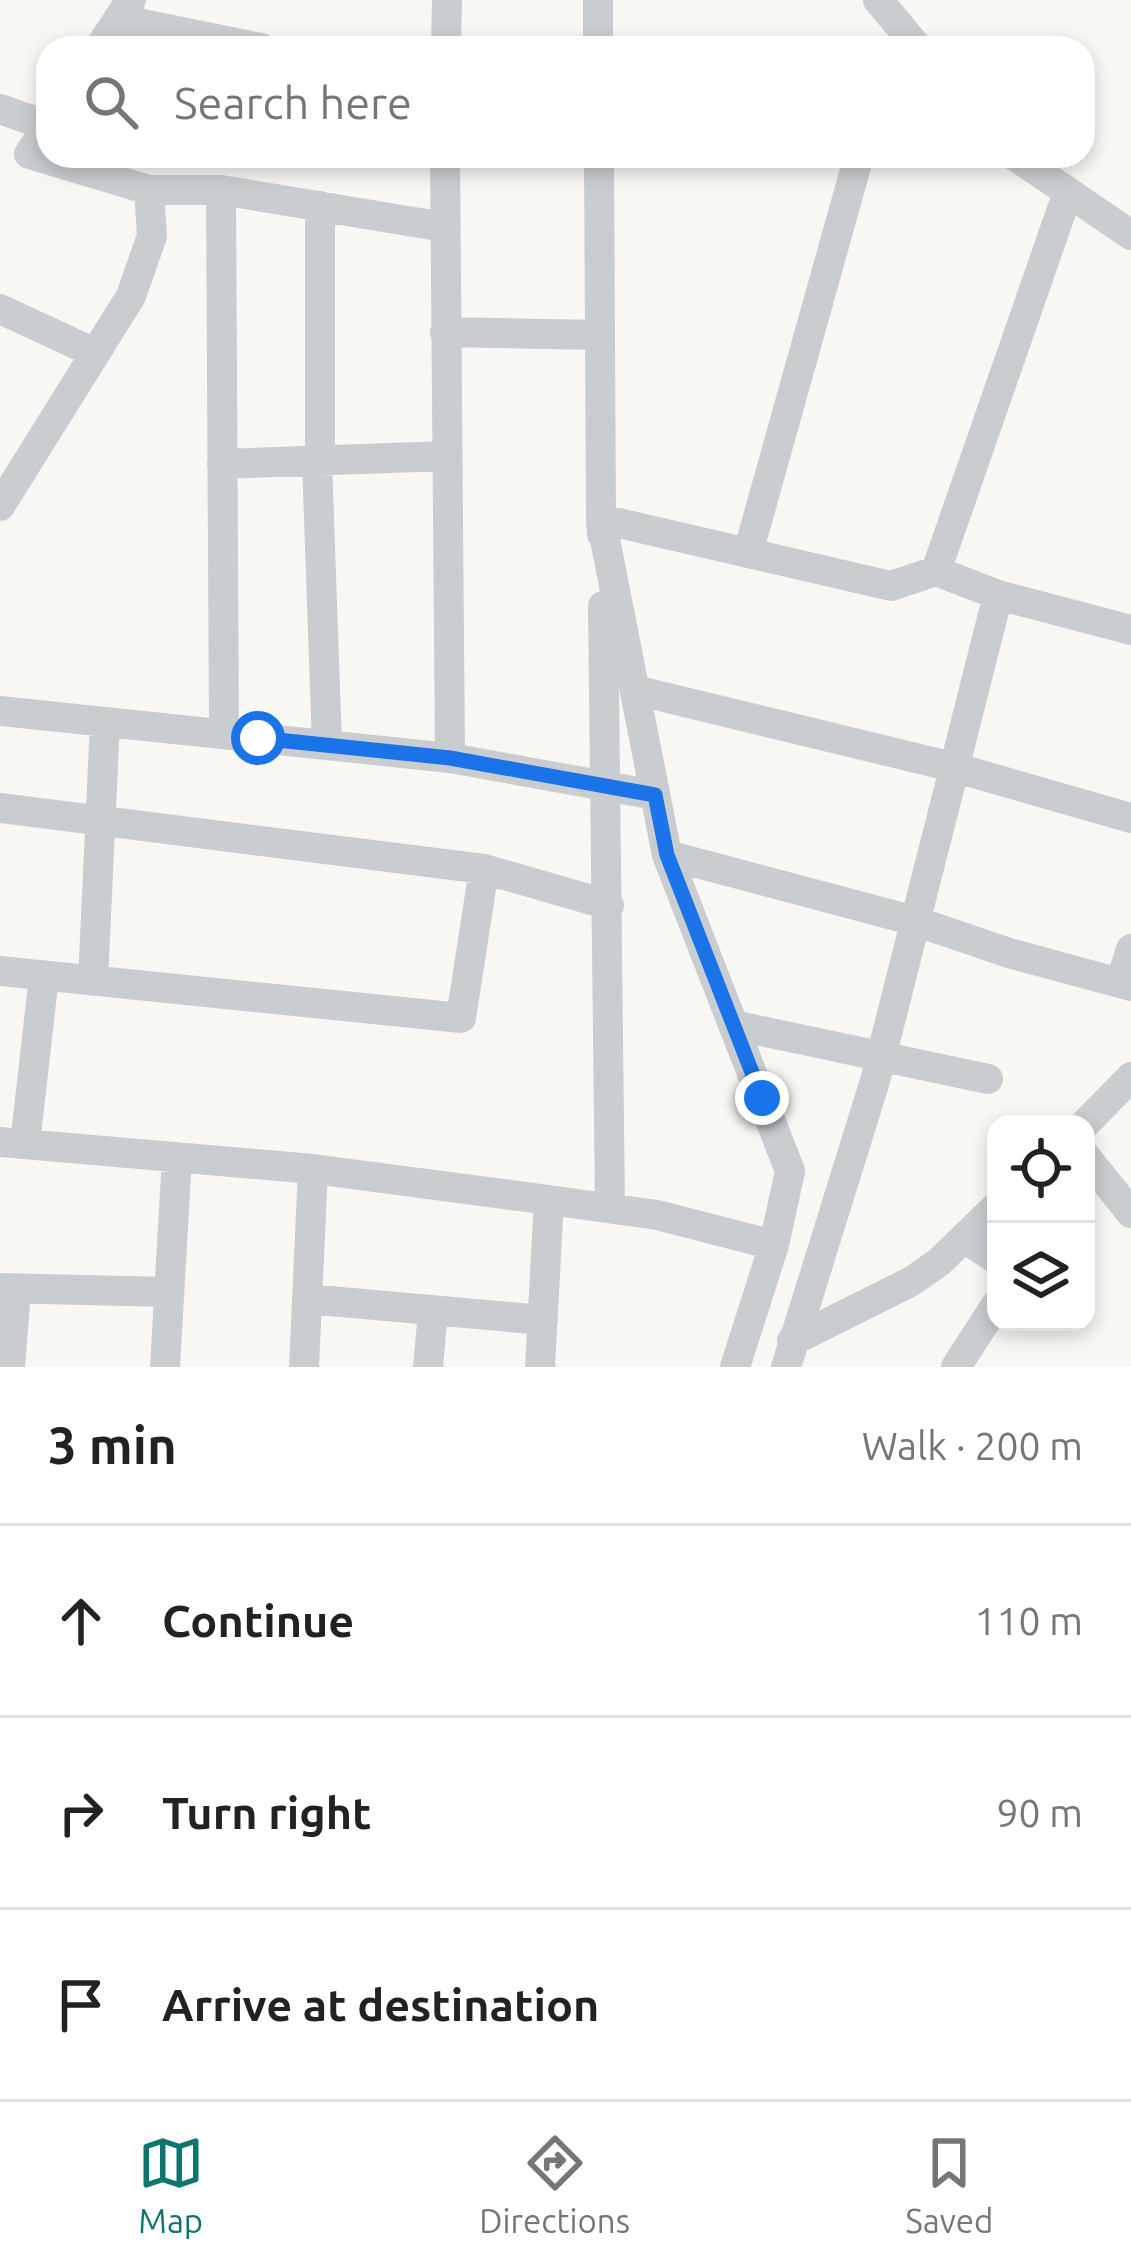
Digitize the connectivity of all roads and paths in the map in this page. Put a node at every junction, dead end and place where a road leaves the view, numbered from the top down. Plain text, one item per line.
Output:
1 (447, 0) edge
2 (598, 0) edge
3 (125, 10) edge
4 (107, 36) edge
5 (218, 36) edge
6 (446, 36) edge
7 (598, 36) edge
8 (0, 109) edge
9 (36, 122) edge
10 (76, 168) edge
11 (445, 168) edge
12 (599, 168) edge
13 (856, 168) edge
14 (1033, 168) edge
15 (149, 190) junction
16 (221, 190) junction
17 (1068, 192) junction
18 (320, 206) junction
19 (444, 227) junction
20 (1131, 235) edge
21 (0, 308) edge
22 (445, 332) junction
23 (600, 335) junction
24 (95, 353) junction
25 (447, 456) junction
26 (318, 461) junction
27 (222, 464) junction
28 (0, 506) edge
29 (601, 519) junction
30 (748, 553) junction
31 (936, 571) junction
32 (998, 595) junction
33 (1131, 630) edge
34 (635, 690) junction
35 (0, 711) edge
36 (105, 722) junction
37 (224, 734) junction
38 (327, 745) junction
39 (450, 758) junction
40 (953, 767) junction
41 (607, 786) junction
42 (655, 795) junction
43 (0, 808) edge
44 (1131, 818) edge
45 (100, 820) junction
46 (667, 855) junction
47 (484, 869) junction
48 (609, 905) junction
49 (915, 921) junction
50 (1131, 949) edge
51 (0, 971) edge
52 (44, 976) junction
53 (93, 981) junction
54 (1126, 984) edge
55 (733, 1025) junction
56 (881, 1056) junction
57 (1131, 1077) edge
58 (988, 1079) dead end
59 (1094, 1115) edge
60 (13, 1143) edge
61 (177, 1157) junction
62 (1095, 1168) edge
63 (313, 1169) junction
64 (549, 1200) junction
65 (610, 1208) junction
66 (1131, 1213) edge
67 (987, 1216) edge
68 (964, 1238) junction
69 (774, 1245) junction
70 (987, 1253) edge
71 (8, 1289) edge
72 (170, 1292) junction
73 (307, 1299) junction
74 (433, 1312) junction
75 (987, 1319) edge
76 (543, 1320) junction
77 (790, 1360) edge
78 (10, 1367) edge
79 (165, 1367) edge
80 (304, 1367) edge
81 (428, 1367) edge
82 (540, 1367) edge
83 (735, 1367) edge
84 (956, 1367) edge

1 - 6 street
2 - 7 street
3 - 4 street
3 - 5 street
8 - 9 street
10 - 15 street
11 - 19 street
12 - 23 street
13 - 30 street
14 - 17 street
15 - 16 street
15 - 24 street
16 - 18 street
16 - 27 street
17 - 20 street
17 - 31 street
18 - 19 street
18 - 26 street
19 - 22 street
21 - 24 street
22 - 23 street
22 - 25 street
23 - 29 street
24 - 28 street
25 - 26 street
25 - 39 street
26 - 27 street
26 - 38 street
27 - 37 street
29 - 30 street
29 - 34 street
29 - 41 street
30 - 31 street
31 - 32 street
32 - 33 street
32 - 40 street
34 - 40 street
34 - 42 street
35 - 36 street
36 - 37 street
36 - 45 street
37 - 38 street
38 - 39 street
39 - 41 street
40 - 44 street
40 - 49 street
41 - 42 street
41 - 48 street
42 - 46 street
43 - 45 street
45 - 47 street
45 - 53 street
46 - 49 street
46 - 55 street
47 - 48 street
47 - 53 street
48 - 65 street
49 - 54 street
49 - 56 street
50 - 54 street
51 - 52 street
52 - 53 street
52 - 60 street
55 - 56 street
55 - 69 street
56 - 58 street
56 - 77 street
57 - 59 street
60 - 61 street
61 - 63 street
61 - 72 street
62 - 66 street
63 - 64 street
63 - 73 street
64 - 65 street
64 - 76 street
65 - 69 street
67 - 68 street
68 - 70 street
68 - 77 street
69 - 83 street
71 - 72 street
71 - 78 street
72 - 79 street
73 - 74 street
73 - 80 street
74 - 76 street
74 - 81 street
75 - 84 street
76 - 82 street

